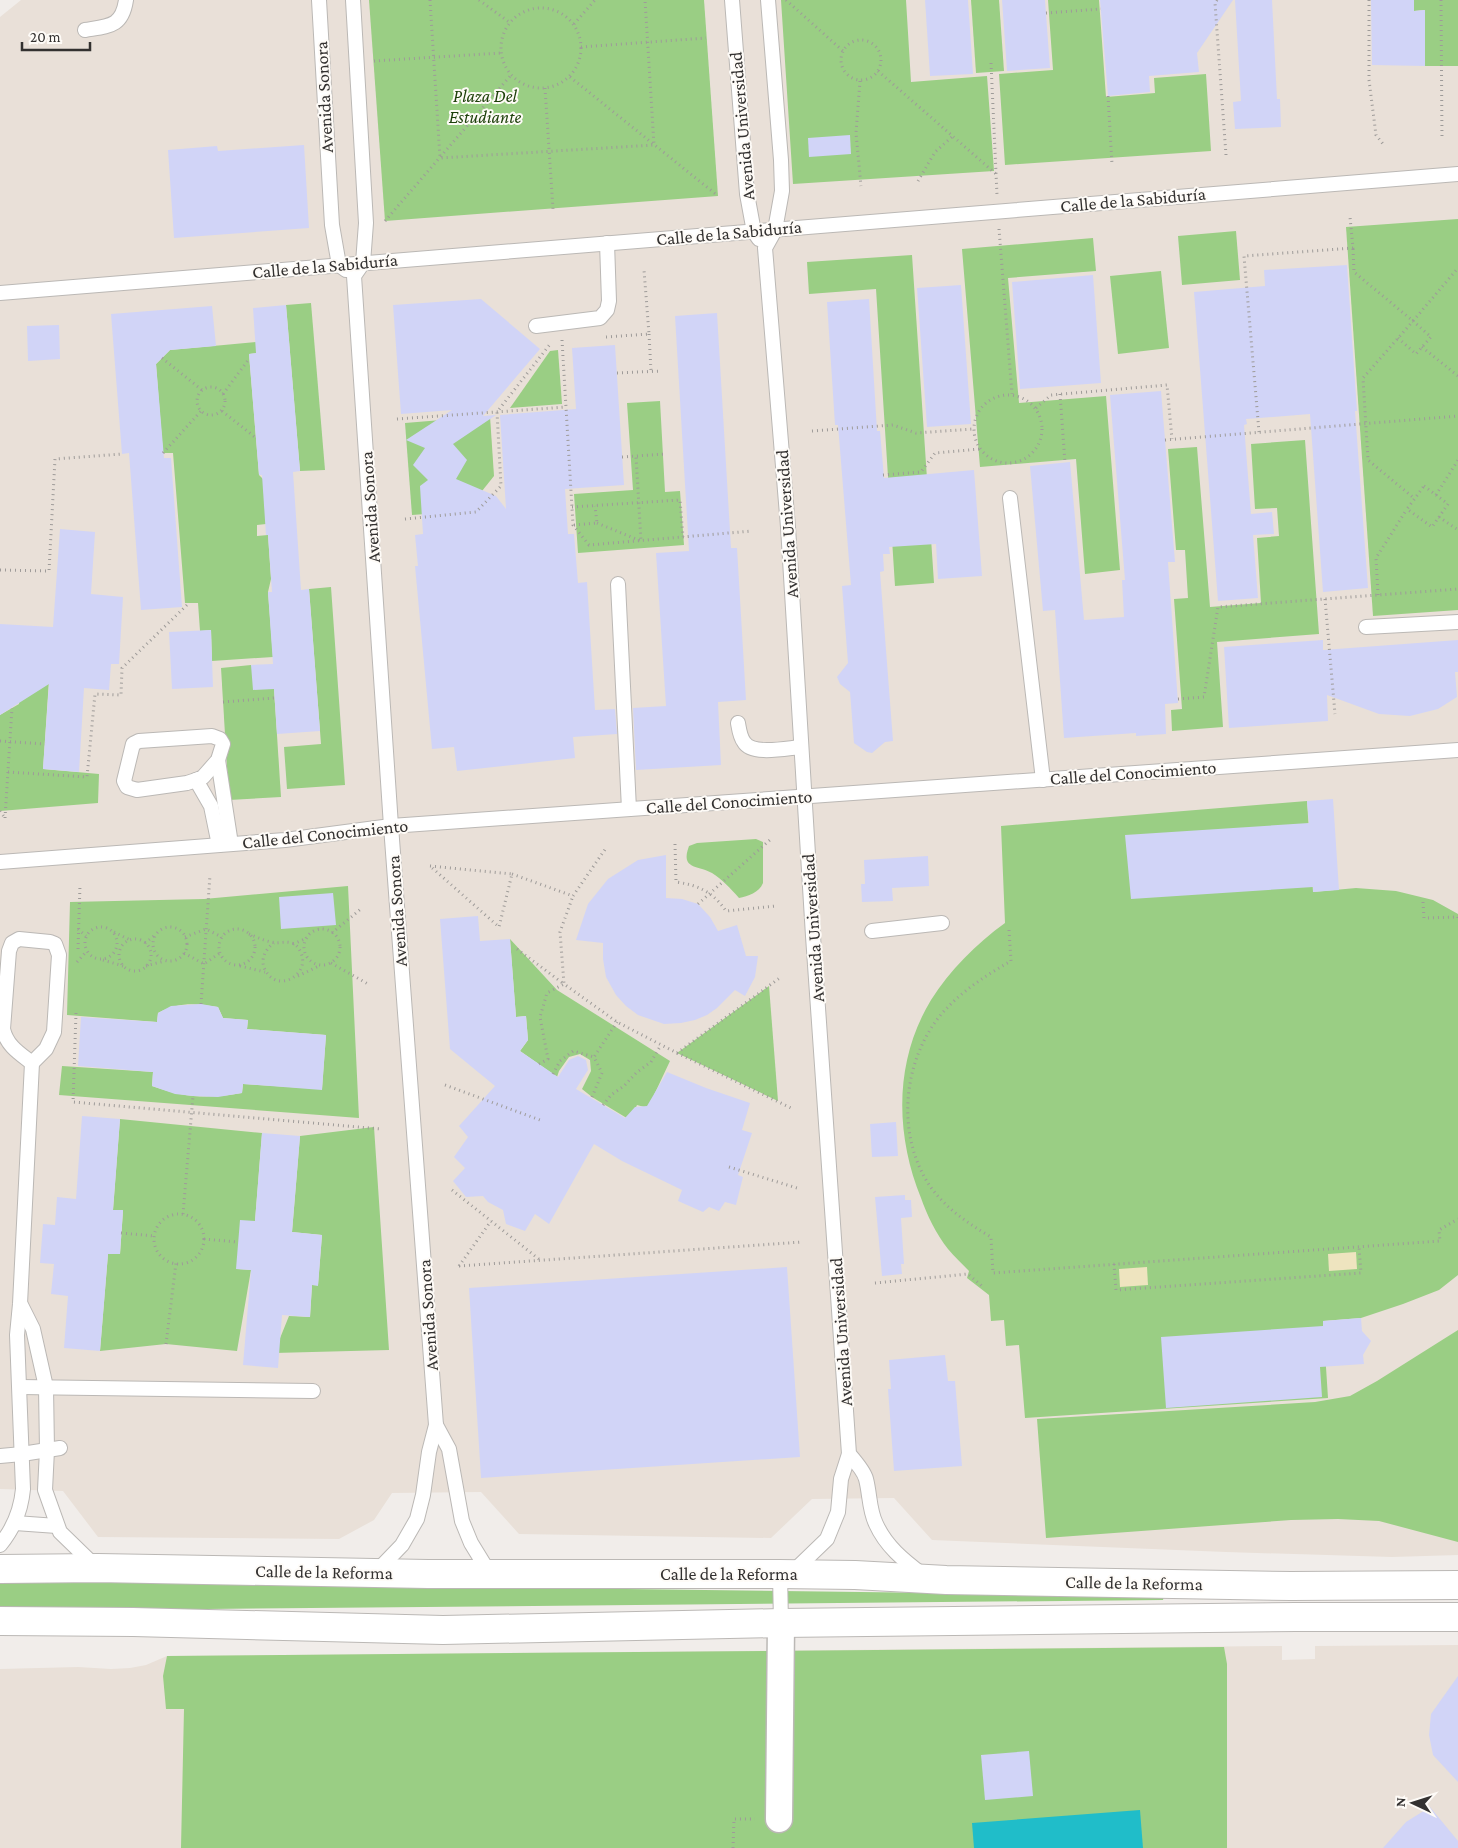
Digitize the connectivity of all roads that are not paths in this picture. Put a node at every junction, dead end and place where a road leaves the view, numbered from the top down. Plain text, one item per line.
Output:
1 (126, 0) edge
2 (319, 0) edge
3 (353, 0) edge
4 (732, 0) edge
5 (768, 0) edge
6 (85, 30) dead end
7 (1458, 174) edge
8 (775, 230) junction
9 (754, 232) junction
10 (607, 244) junction
11 (766, 248) junction
12 (363, 263) junction
13 (339, 265) junction
14 (354, 276) junction
15 (0, 293) edge
16 (536, 326) dead end
17 (1010, 498) dead end
18 (618, 584) dead end
19 (1458, 622) edge
20 (1366, 627) dead end
21 (738, 723) dead end
22 (801, 747) junction
23 (1458, 751) edge
24 (218, 760) junction
25 (196, 780) junction
26 (1043, 780) junction
27 (805, 797) junction
28 (630, 809) junction
29 (391, 826) junction
30 (225, 844) junction
31 (0, 862) edge
32 (942, 923) dead end
33 (872, 931) dead end
34 (32, 1063) junction
35 (20, 1304) junction
36 (20, 1387) junction
37 (46, 1387) junction
38 (313, 1391) dead end
39 (436, 1425) junction
40 (54, 1449) junction
41 (22, 1454) junction
42 (850, 1454) junction
43 (0, 1456) edge
44 (15, 1523) junction
45 (57, 1526) junction
46 (0, 1546) edge
47 (98, 1568) junction
48 (0, 1569) edge
49 (375, 1574) junction
50 (490, 1574) junction
51 (780, 1574) junction
52 (930, 1580) junction
53 (1458, 1585) edge
54 (1291, 1586) junction
55 (1296, 1617) junction
56 (1458, 1617) edge
57 (0, 1621) edge
58 (781, 1623) junction
59 (778, 1819) road end

1 - 6 lane
2 - 13 lane, Avenida Sonora
3 - 12 lane, Avenida Sonora
4 - 9 lane, Avenida Universidad
5 - 8 lane, Avenida Universidad
7 - 8 lane, Calle de la Sabiduría
8 - 9 lane, Calle de la Sabiduría
8 - 11 lane, Avenida Universidad
9 - 10 lane, Calle de la Sabiduría
9 - 11 lane, Avenida Universidad
10 - 12 lane, Calle de la Sabiduría
10 - 16 lane
11 - 22 lane, Avenida Universidad
12 - 13 lane, Calle de la Sabiduría
12 - 14 lane
13 - 14 lane
13 - 15 lane, Calle de la Sabiduría
14 - 29 lane, Avenida Sonora
17 - 26 lane
18 - 28 lane
19 - 20 lane
21 - 22 lane
22 - 27 lane, Avenida Universidad
23 - 26 lane, Calle del Conocimiento
24 - 25 lane
24 - 25 lane
24 - 30 lane
25 - 30 lane
26 - 27 lane, Calle del Conocimiento
27 - 28 lane, Calle del Conocimiento
27 - 42 lane, Avenida Universidad
28 - 29 lane, Calle del Conocimiento
29 - 30 lane, Calle del Conocimiento
29 - 39 lane, Avenida Sonora
30 - 31 lane, Calle del Conocimiento
32 - 33 lane
34 - 34 lane
34 - 35 lane
35 - 36 lane
35 - 37 lane
36 - 37 lane
36 - 41 lane
37 - 38 lane
37 - 40 lane
39 - 49 lane, Avenida Sonora
39 - 50 lane, Avenida Sonora
40 - 41 lane
40 - 45 lane
41 - 43 lane
41 - 44 lane
42 - 51 lane
42 - 52 lane
44 - 45 lane
44 - 46 lane
45 - 47 lane
47 - 48 main road, Calle de la Reforma
47 - 49 main road, Calle de la Reforma
49 - 50 main road, Calle de la Reforma
50 - 51 main road, Calle de la Reforma
51 - 52 main road, Calle de la Reforma
51 - 58 lane
52 - 54 main road, Calle de la Reforma
53 - 54 main road, Calle de la Reforma
54 - 55 lane
55 - 56 main road, Calle de la Reforma
55 - 58 main road, Calle de la Reforma
57 - 58 main road, Calle de la Reforma
58 - 59 street

